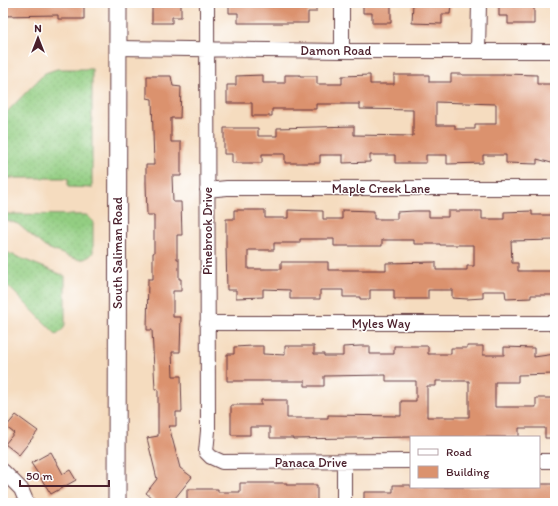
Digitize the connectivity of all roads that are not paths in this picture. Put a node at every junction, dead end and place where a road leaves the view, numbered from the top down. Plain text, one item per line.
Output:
1 (118, 3) edge
2 (207, 3) edge
3 (342, 3) edge
4 (479, 3) edge
5 (117, 48) junction
6 (207, 49) junction
7 (478, 50) junction
8 (342, 51) junction
9 (555, 51) edge
10 (555, 189) edge
11 (207, 190) junction
12 (555, 322) edge
13 (207, 323) junction
14 (211, 457) joint
15 (410, 461) edge
16 (540, 461) edge
17 (555, 461) edge
18 (344, 462) junction
19 (3, 471) edge
20 (27, 503) edge
21 (117, 503) edge
22 (344, 503) edge

1 - 5 street, South Saliman Road
2 - 6 street, Pinebrook Drive
3 - 8 street
4 - 7 street
5 - 6 street, Damon Road
5 - 21 street, South Saliman Road
6 - 8 street, Damon Road
6 - 11 street, Pinebrook Drive
7 - 8 street, Damon Road
7 - 9 street, Damon Road
10 - 11 street, Maple Creek Lane
11 - 13 street, Pinebrook Drive
12 - 13 street, Myles Way
13 - 14 street, Pinebrook Drive
14 - 18 street, Panaca Drive
15 - 18 street, Panaca Drive
16 - 17 street
18 - 22 street
19 - 20 street

